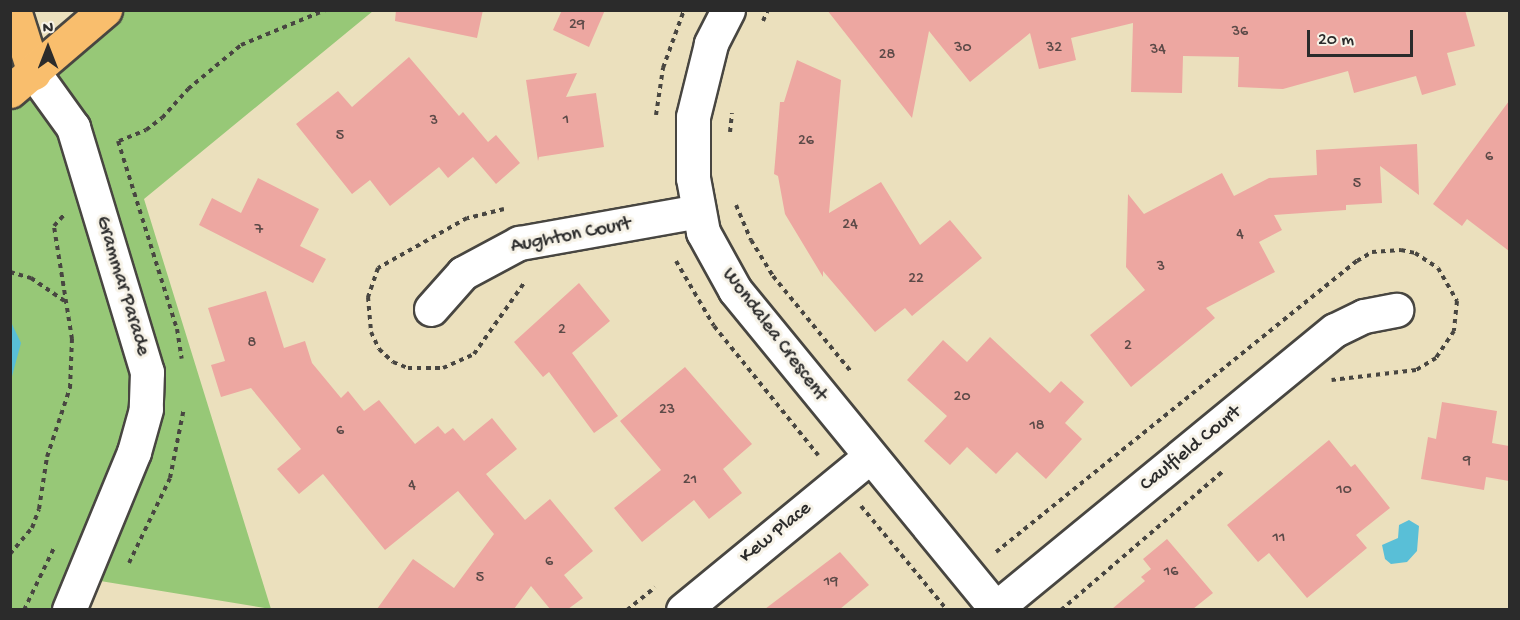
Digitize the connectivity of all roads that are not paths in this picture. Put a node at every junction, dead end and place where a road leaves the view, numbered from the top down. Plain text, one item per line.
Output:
1 (14, 10) edge
2 (105, 10) edge
3 (728, 10) edge
4 (22, 82) edge
5 (698, 212) junction
6 (431, 309) dead end
7 (1396, 310) dead end
8 (869, 457) junction
9 (69, 609) edge
10 (683, 609) edge
11 (996, 609) edge

1 - 4 main road
2 - 4 main road
3 - 5 street, Wondalea Crescent
4 - 9 street, Grammar Parade
5 - 6 street, Aughton Court
5 - 8 street, Wondalea Crescent
7 - 11 street, Caulfield Court
8 - 10 street, Kew Place
8 - 11 street, Wondalea Crescent

